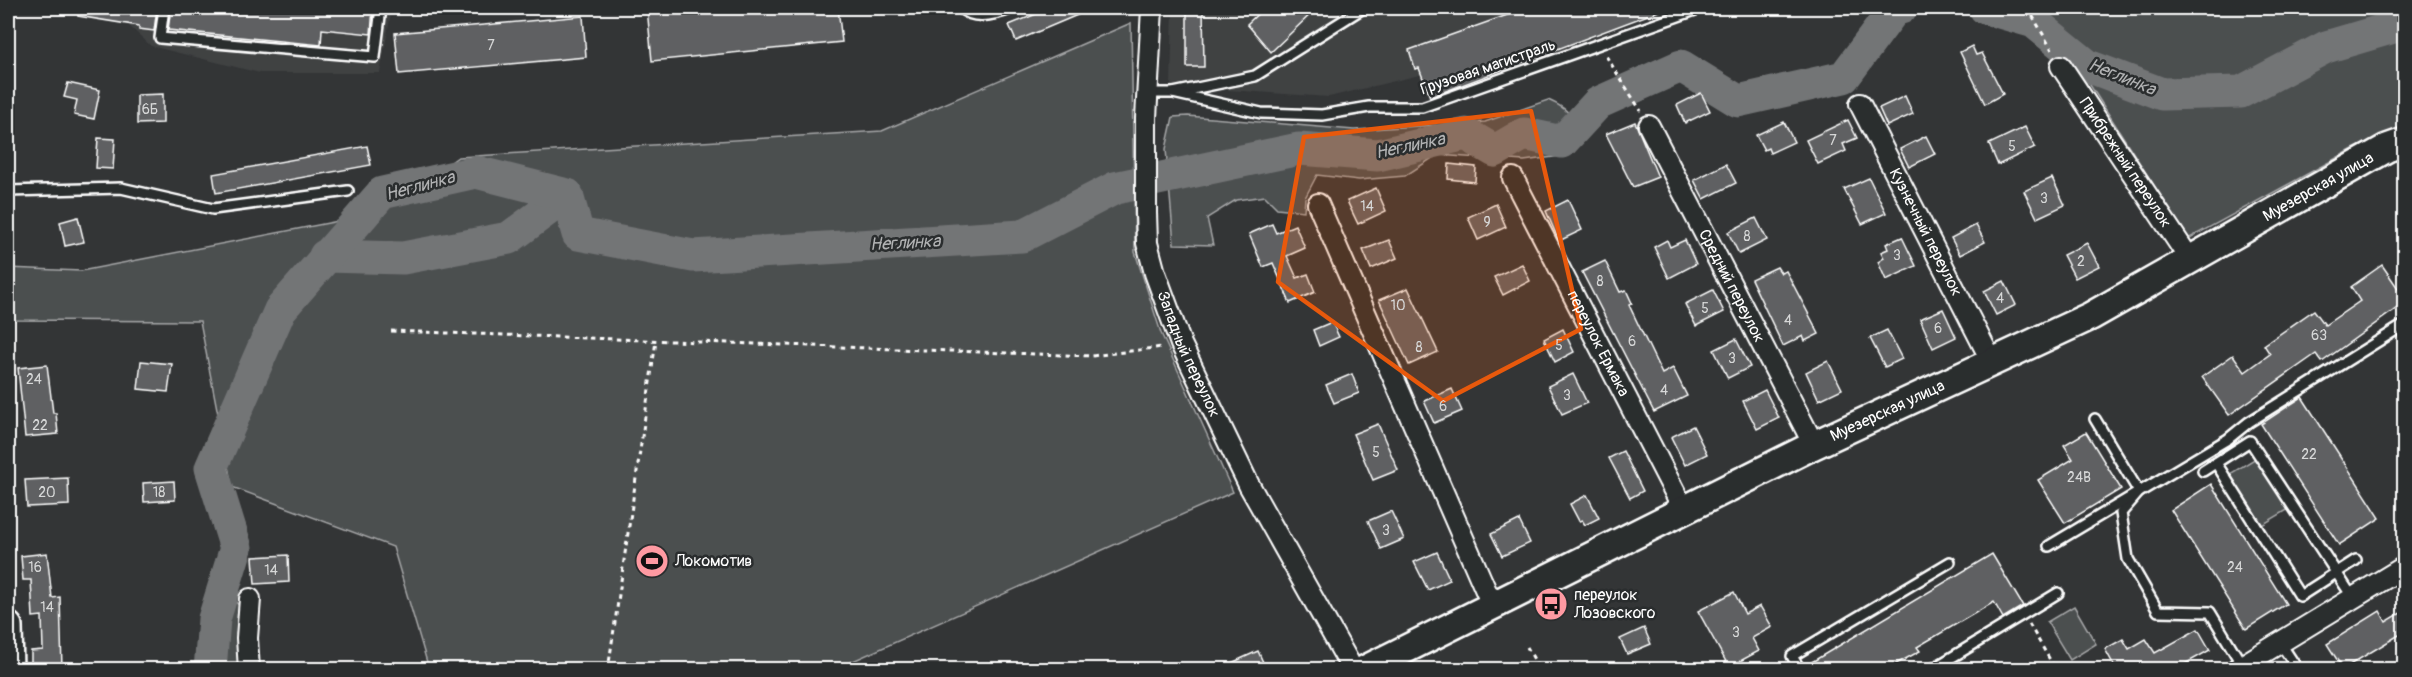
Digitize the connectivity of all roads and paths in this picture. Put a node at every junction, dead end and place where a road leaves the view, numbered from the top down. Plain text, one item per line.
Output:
1 (164, 8) edge
2 (381, 8) edge
3 (961, 8) edge
4 (1013, 8) edge
5 (1152, 8) edge
6 (1363, 8) edge
7 (1701, 8) edge
8 (2028, 8) edge
9 (1598, 45) junction
10 (2057, 58) joint
11 (1148, 93) junction
12 (1173, 93) junction
13 (1634, 98) dead end
14 (1860, 104) dead end
15 (1649, 126) dead end
16 (2404, 142) edge
17 (1513, 178) dead end
18 (348, 190) dead end
19 (8, 191) edge
20 (1318, 204) dead end
21 (2189, 258) junction
22 (2404, 325) edge
23 (391, 330) dead end
24 (656, 340) junction
25 (1181, 344) junction
26 (1991, 360) junction
27 (2096, 419) dead end
28 (2226, 436) junction
29 (1814, 445) junction
30 (2236, 450) junction
31 (2216, 463) junction
32 (2203, 471) dead end
33 (2139, 492) junction
34 (1684, 510) junction
35 (2049, 546) dead end
36 (2356, 560) dead end
37 (1950, 562) dead end
38 (2404, 567) edge
39 (2336, 573) junction
40 (2058, 593) dead end
41 (2353, 598) junction
42 (250, 599) dead end
43 (1493, 607) junction
44 (2023, 615) junction
45 (8, 627) edge
46 (2279, 641) junction
47 (1527, 647) dead end
48 (2239, 667) edge
49 (9, 669) edge
50 (249, 669) edge
51 (608, 669) edge
52 (1353, 669) edge
53 (1364, 669) edge
54 (1540, 669) edge
55 (1800, 669) edge
56 (1931, 669) edge
57 (2056, 669) edge
58 (2298, 669) edge

1 - 2 lane
3 - 4 lane
5 - 11 street, Западный переулок
6 - 12 lane
7 - 9 lane, Грузовая магистраль
8 - 10 path
9 - 12 lane, Грузовая магистраль
9 - 13 path
10 - 21 street, Прибрежный переулок
11 - 12 lane
11 - 25 street, Западный переулок
14 - 26 street, Кузнечный переулок
15 - 29 street, Средний переулок
16 - 21 main road, Муезерская улица
17 - 34 street, переулок Ермака
18 - 19 lane
20 - 43 street
21 - 26 main road, Муезерская улица
22 - 28 lane
23 - 24 path
24 - 25 path
24 - 51 path
25 - 52 street, Западный переулок
26 - 29 main road, Муезерская улица
27 - 33 lane
28 - 30 lane
28 - 33 lane
29 - 34 main road, Муезерская улица
30 - 31 lane
30 - 39 lane
31 - 32 lane
31 - 39 lane
33 - 35 lane
33 - 48 lane
34 - 43 main road, Муезерская улица
36 - 39 lane
37 - 55 lane
38 - 41 street
39 - 41 lane
40 - 44 lane
41 - 46 street
42 - 50 street
43 - 53 main road, Муезерская улица
44 - 56 lane
44 - 57 path
45 - 49 main road
46 - 48 street
46 - 58 lane
47 - 54 path

